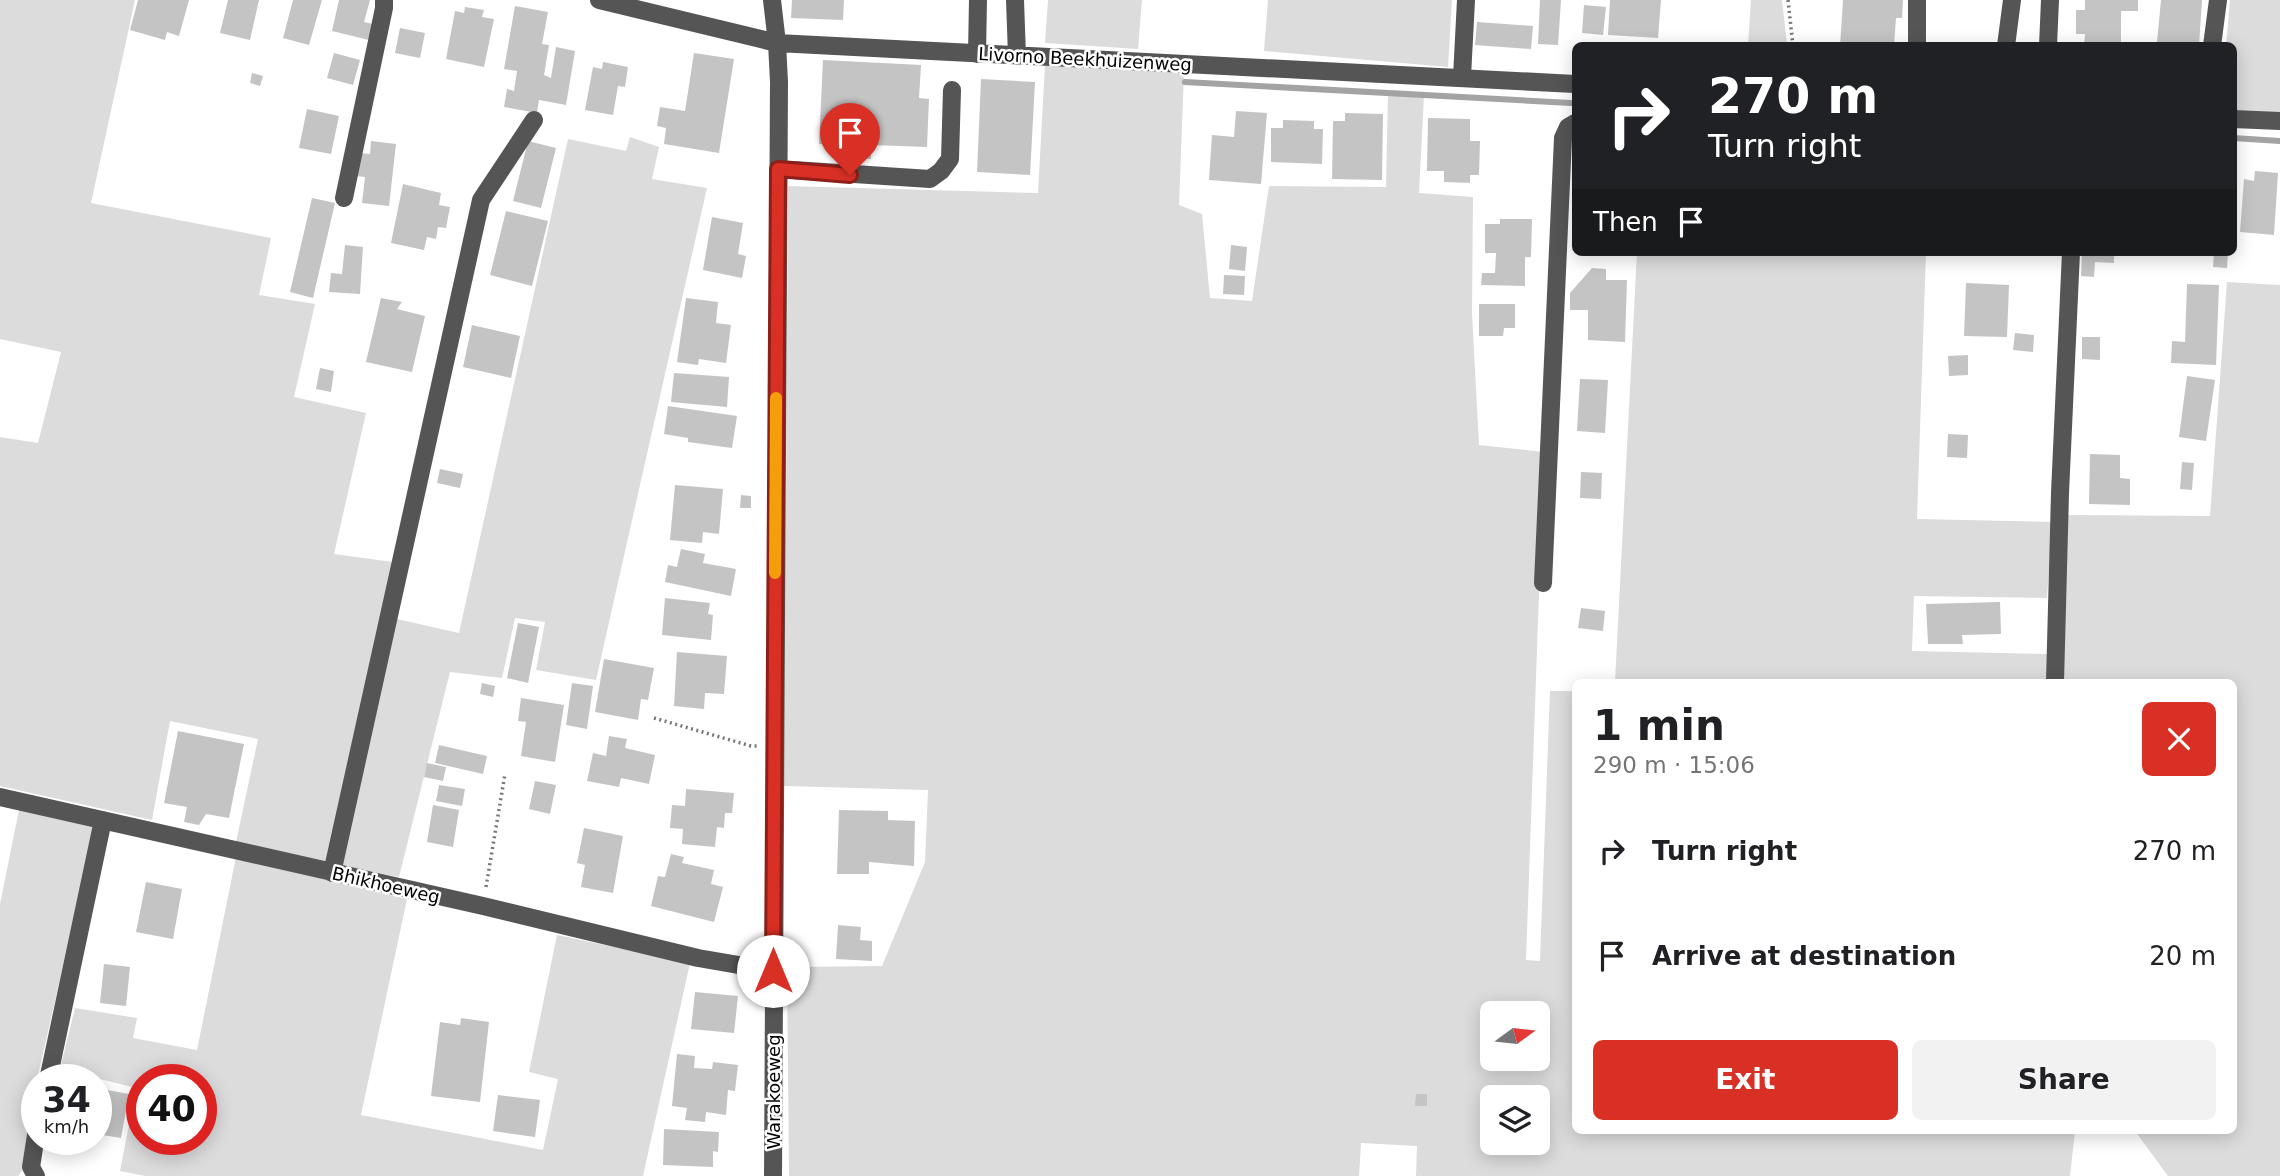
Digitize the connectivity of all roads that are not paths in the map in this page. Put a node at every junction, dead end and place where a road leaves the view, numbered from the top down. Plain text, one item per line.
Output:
1 (384, 0) edge
2 (599, 0) edge
3 (772, 0) edge
4 (978, 0) edge
5 (1015, 0) edge
6 (1466, 0) edge
7 (1917, 0) edge
8 (2012, 0) edge
9 (2050, 0) edge
10 (2218, 0) edge
11 (1917, 42) edge
12 (2007, 42) edge
13 (2048, 42) edge
14 (2212, 42) edge
15 (777, 43) junction
16 (976, 54) junction
17 (1017, 56) junction
18 (1462, 77) junction
19 (1572, 84) edge
20 (952, 90) dead end
21 (2237, 119) edge
22 (534, 120) dead end
23 (2280, 121) edge
24 (1572, 125) edge
25 (778, 169) junction
26 (344, 198) dead end
27 (2071, 256) edge
28 (1544, 583) dead end
29 (2055, 679) edge
30 (0, 797) edge
31 (103, 820) junction
32 (332, 873) junction
33 (773, 971) junction
34 (51, 1064) edge
35 (33, 1155) edge
36 (36, 1176) edge
37 (773, 1176) edge

1 - 26 street
2 - 15 street, Livorno Beekhuizenweg
3 - 15 street, Warakoeweg
4 - 16 street
5 - 17 street
6 - 18 street
7 - 11 street
8 - 12 street
9 - 13 street
10 - 14 street
15 - 16 street, Livorno Beekhuizenweg
15 - 25 street, Warakoeweg
16 - 17 street, Livorno Beekhuizenweg
17 - 18 street, Livorno Beekhuizenweg
18 - 19 street, Livorno Beekhuizenweg
20 - 25 street
21 - 23 street
22 - 32 street
24 - 28 street
25 - 33 street, Warakoeweg
27 - 29 street
30 - 31 street, Bhikhoeweg
31 - 32 street, Bhikhoeweg
31 - 34 street
32 - 33 street, Bhikhoeweg
33 - 37 street, Warakoeweg
35 - 36 street

